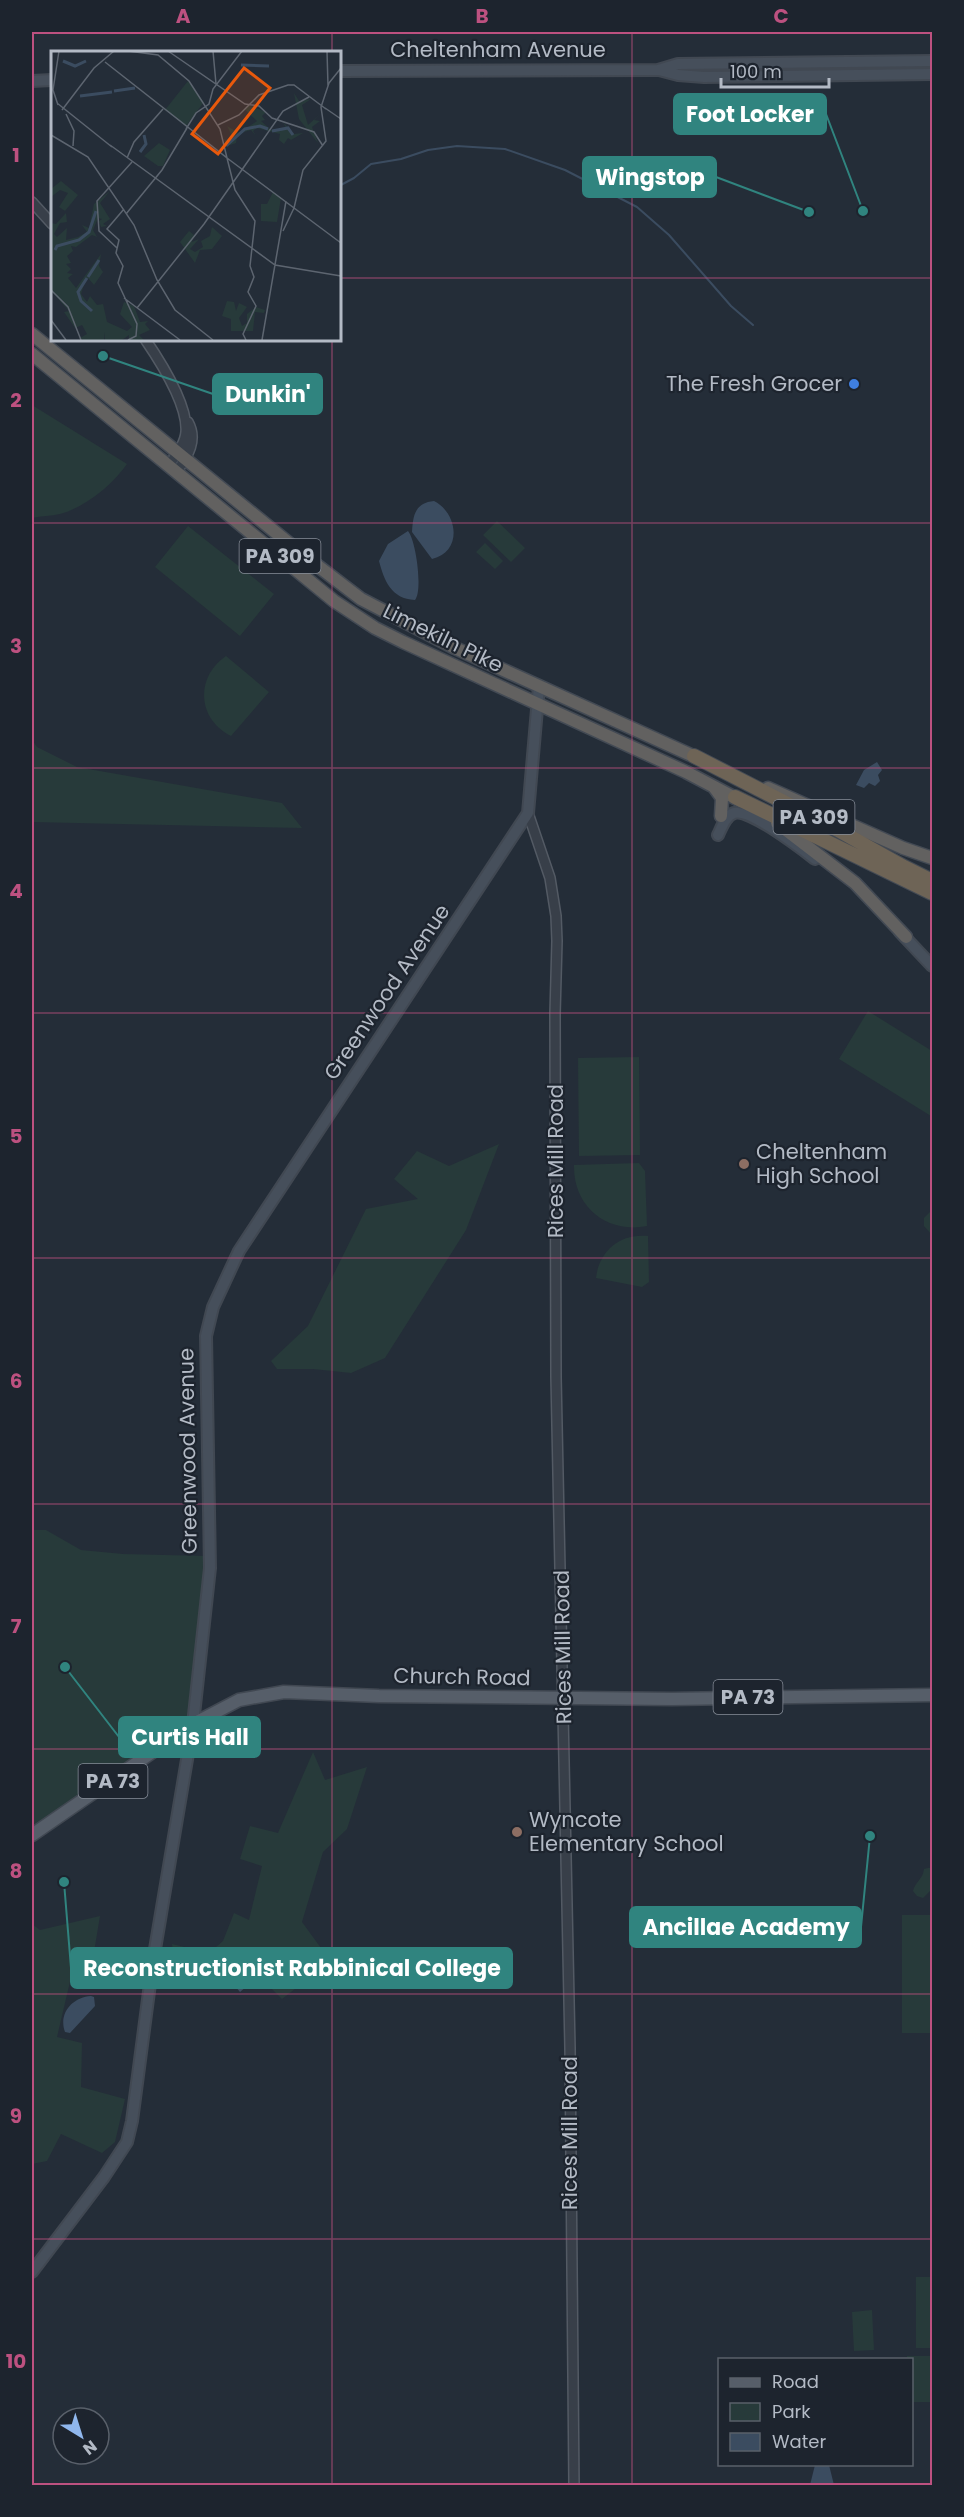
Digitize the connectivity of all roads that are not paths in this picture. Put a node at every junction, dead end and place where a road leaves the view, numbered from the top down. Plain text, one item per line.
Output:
1 (933, 62) edge
2 (658, 69) junction
3 (340, 71) edge
4 (933, 74) edge
5 (51, 80) edge
6 (32, 81) edge
7 (32, 202) edge
8 (51, 223) edge
9 (32, 334) edge
10 (146, 340) edge
11 (32, 354) edge
12 (181, 457) junction
13 (173, 468) junction
14 (539, 686) junction
15 (537, 704) junction
16 (694, 756) junction
17 (714, 786) junction
18 (735, 797) junction
19 (528, 813) junction
20 (721, 816) dead end
21 (718, 835) dead end
22 (933, 858) edge
23 (933, 881) edge
24 (933, 893) edge
25 (906, 937) junction
26 (933, 966) edge
27 (933, 1695) edge
28 (564, 1698) junction
29 (193, 1725) junction
30 (32, 1835) edge
31 (32, 2272) edge
32 (574, 2486) edge

1 - 2 main road, Cheltenham Avenue
2 - 3 main road, Cheltenham Avenue
2 - 4 main road, Cheltenham Avenue
5 - 6 main road
7 - 8 street
9 - 12 highway, PA 309
10 - 12 street
11 - 13 highway, PA 309
12 - 13 street
12 - 14 highway, Limekiln Pike / PA 309
13 - 15 highway, Limekiln Pike / PA 309
14 - 15 main road, Greenwood Avenue
14 - 16 highway, Limekiln Pike / PA 309
15 - 17 highway, Limekiln Pike / PA 309
15 - 19 main road, Greenwood Avenue
16 - 22 highway, Limekiln Pike
16 - 23 highway, PA 309
17 - 18 highway, Limekiln Pike / PA 309
17 - 20 highway
18 - 24 highway, PA 309
18 - 25 highway, Limekiln Pike
19 - 28 street, Rices Mill Road
19 - 29 main road, Greenwood Avenue
21 - 25 main road
25 - 26 main road
27 - 28 main road, Church Road / PA 73
28 - 29 main road, Church Road / PA 73
28 - 32 street, Rices Mill Road
29 - 30 main road, Church Road / PA 73
29 - 31 main road, Greenwood Avenue

